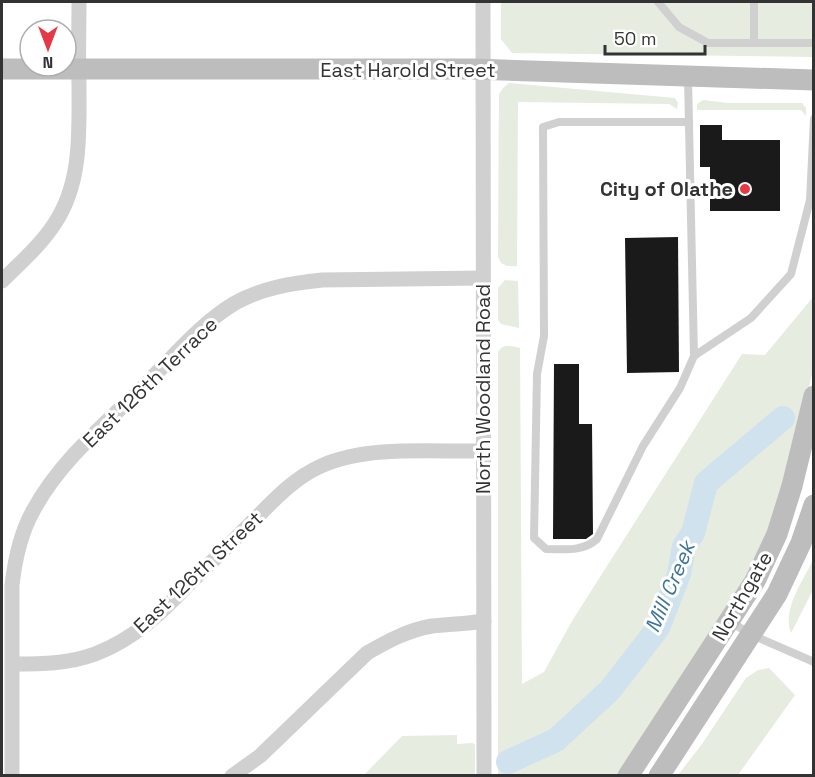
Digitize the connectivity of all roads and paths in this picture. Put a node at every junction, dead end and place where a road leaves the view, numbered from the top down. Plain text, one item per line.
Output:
1 (79, 2) edge
2 (483, 2) edge
3 (658, 2) edge
4 (754, 2) edge
5 (754, 43) junction
6 (813, 43) edge
7 (2, 69) edge
8 (79, 69) junction
9 (483, 70) junction
10 (688, 76) junction
11 (813, 80) edge
12 (813, 119) edge
13 (689, 122) junction
14 (483, 278) junction
15 (2, 280) edge
16 (694, 356) junction
17 (813, 396) edge
18 (483, 451) junction
19 (813, 505) edge
20 (484, 621) junction
21 (730, 622) junction
22 (752, 636) junction
23 (813, 662) edge
24 (14, 664) junction
25 (12, 776) edge
26 (232, 776) edge
27 (484, 776) edge
28 (628, 776) edge
29 (659, 776) edge

1 - 8 street
2 - 9 street, North Woodland Road
3 - 5 lane
4 - 5 lane
5 - 6 lane
7 - 8 main road, East Harold Street
8 - 9 main road, East Harold Street
8 - 15 street
9 - 10 main road, East Harold Street
9 - 14 street, North Woodland Road
10 - 11 main road, East Harold Street
10 - 13 lane
12 - 16 lane
13 - 16 lane
13 - 16 lane
14 - 18 street, North Woodland Road
14 - 24 street, East 126th Terrace
17 - 21 main road, Northgate
18 - 20 street, North Woodland Road
18 - 24 street, East 126th Street
19 - 22 main road, Northgate
20 - 26 street
20 - 27 street, North Woodland Road
21 - 22 lane
21 - 28 main road, Northgate
22 - 23 lane
22 - 29 main road, Northgate
24 - 25 street

